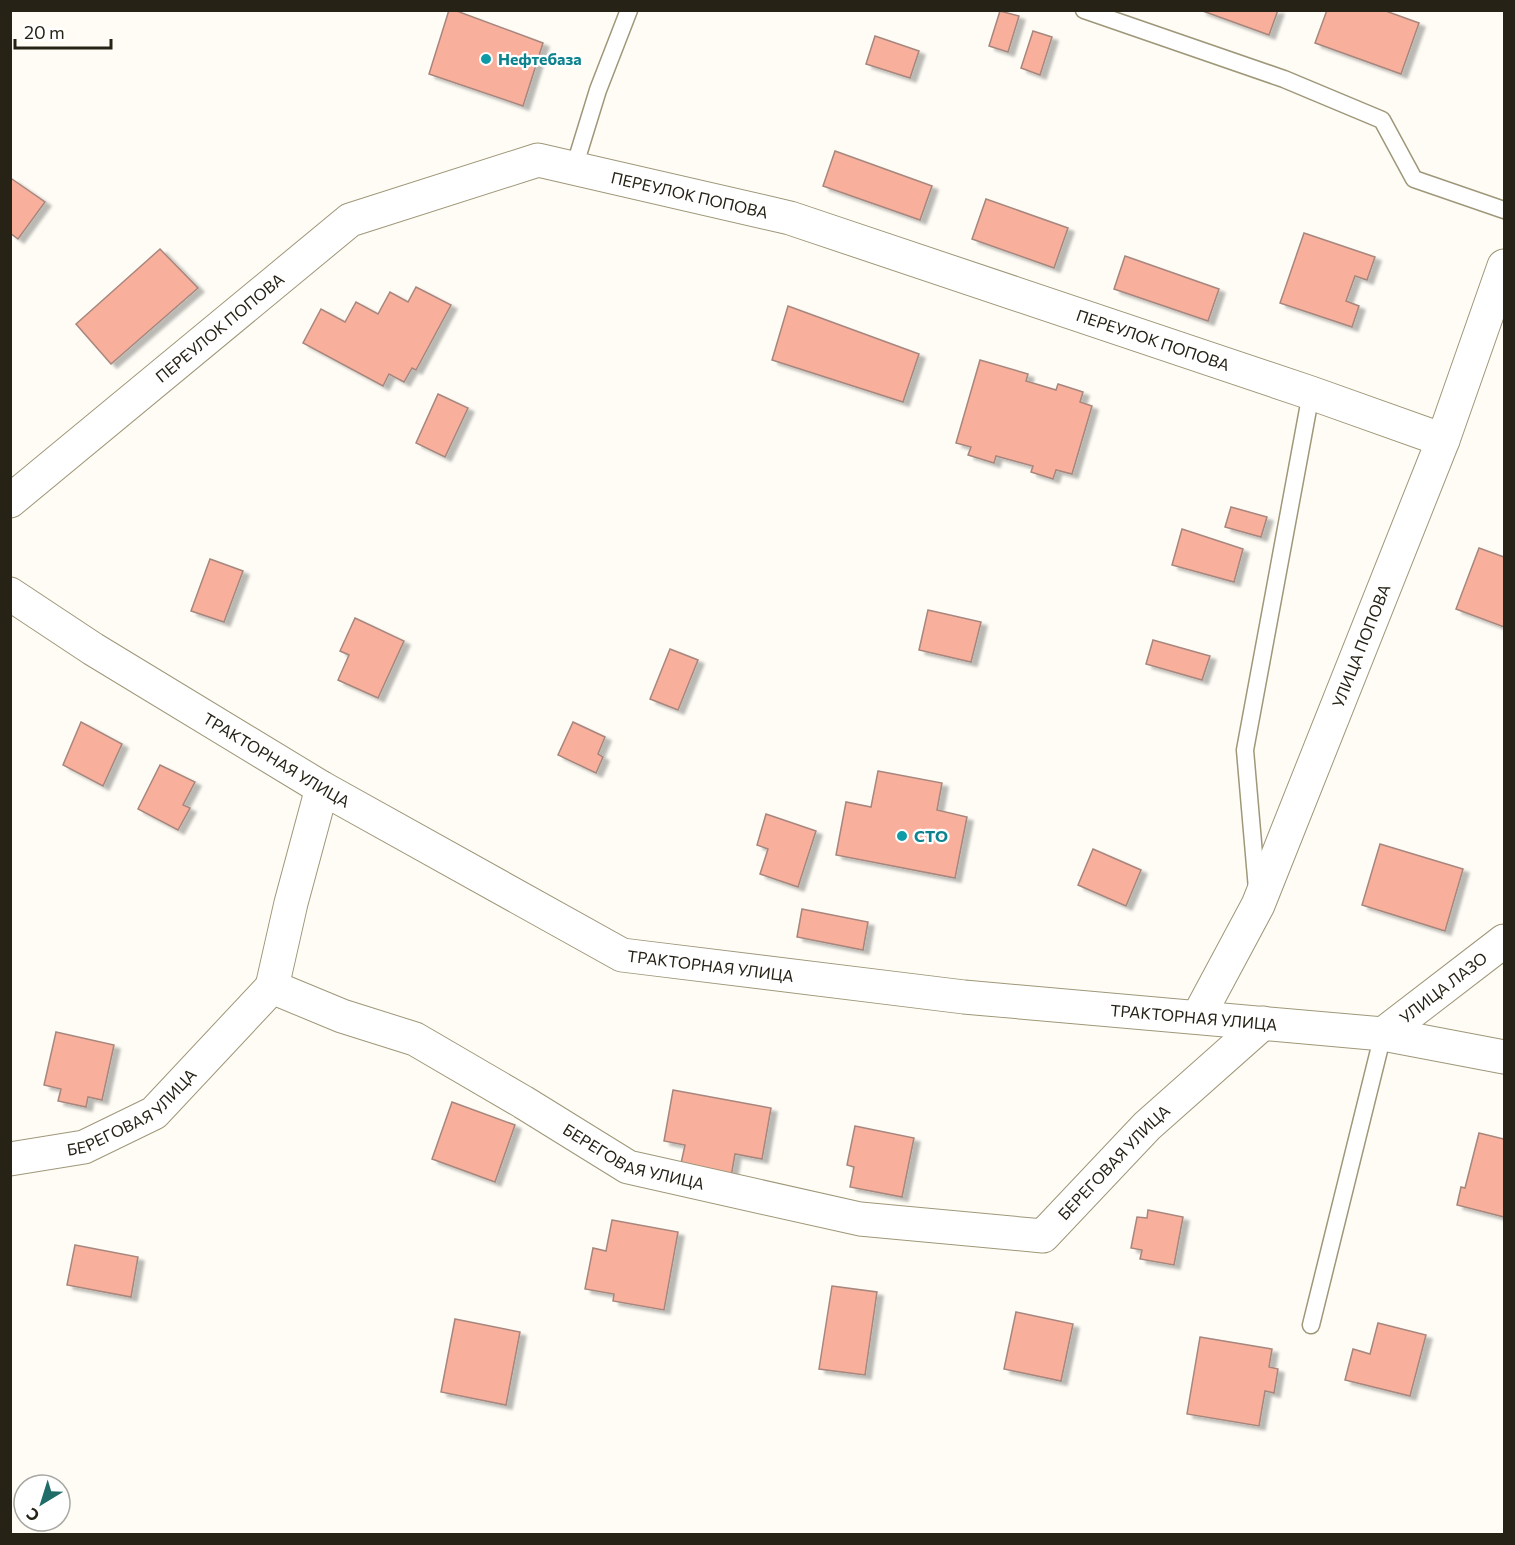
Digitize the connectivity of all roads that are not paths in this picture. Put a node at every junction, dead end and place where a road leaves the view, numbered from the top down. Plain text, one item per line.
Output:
1 (629, 10) edge
2 (1084, 10) edge
3 (574, 168) junction
4 (1504, 210) edge
5 (1504, 266) edge
6 (1311, 393) junction
7 (1443, 440) junction
8 (10, 501) edge
9 (10, 594) edge
10 (322, 788) junction
11 (1258, 905) junction
12 (1504, 941) edge
13 (272, 987) junction
14 (1198, 1017) junction
15 (1263, 1023) junction
16 (1383, 1034) junction
17 (1504, 1057) edge
18 (10, 1160) edge
19 (1311, 1325) dead end

1 - 3 lane
2 - 4 lane
3 - 6 street, ПЕРЕУЛОК ПОПОВА
3 - 8 street, ПЕРЕУЛОК ПОПОВА
5 - 7 street, УЛИЦА ПОПОВА
6 - 7 street, ПЕРЕУЛОК ПОПОВА
6 - 11 lane
7 - 11 street, УЛИЦА ПОПОВА
9 - 10 street, ТРАКТОРНАЯ УЛИЦА
10 - 13 street
10 - 14 street, ТРАКТОРНАЯ УЛИЦА
11 - 14 street, УЛИЦА ПОПОВА
12 - 16 street, УЛИЦА ЛАЗО
13 - 15 street, БЕРЕГОВАЯ УЛИЦА
13 - 18 street, БЕРЕГОВАЯ УЛИЦА
14 - 15 street, ТРАКТОРНАЯ УЛИЦА
15 - 16 street, ТРАКТОРНАЯ УЛИЦА
16 - 17 street, ТРАКТОРНАЯ УЛИЦА
16 - 19 lane

